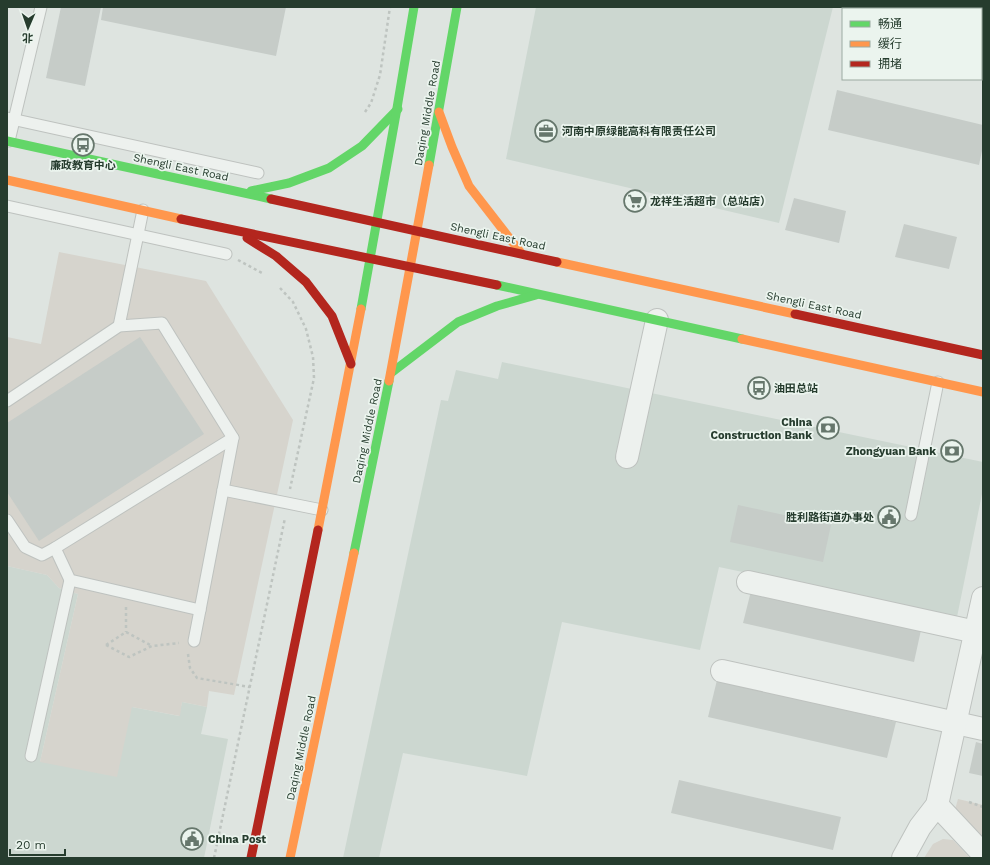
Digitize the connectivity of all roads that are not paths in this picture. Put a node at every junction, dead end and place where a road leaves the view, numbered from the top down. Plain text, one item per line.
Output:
1 (41, 7) edge
2 (414, 7) edge
3 (457, 7) edge
4 (398, 109) junction
5 (439, 112) junction
6 (11, 119) edge
7 (8, 141) edge
8 (258, 173) dead end
9 (7, 180) edge
10 (242, 193) junction
11 (7, 206) edge
12 (144, 210) junction
13 (378, 222) junction
14 (236, 231) junction
15 (418, 231) junction
16 (138, 235) junction
17 (521, 253) junction
18 (226, 254) road end
19 (371, 258) junction
20 (411, 267) junction
21 (538, 294) junction
22 (657, 320) junction
23 (119, 326) junction
24 (983, 355) edge
25 (352, 364) junction
26 (391, 373) junction
27 (938, 382) junction
28 (983, 392) edge
29 (7, 401) edge
30 (233, 438) junction
31 (627, 457) dead end
32 (223, 490) junction
33 (322, 510) junction
34 (911, 515) dead end
35 (7, 520) edge
36 (55, 548) junction
37 (70, 580) junction
38 (748, 582) dead end
39 (983, 598) edge
40 (200, 610) junction
41 (976, 632) junction
42 (194, 641) road end
43 (722, 671) dead end
44 (956, 723) junction
45 (983, 729) edge
46 (31, 756) dead end
47 (937, 805) junction
48 (983, 854) edge
49 (251, 858) edge
50 (290, 858) edge
51 (903, 858) edge

1 - 6 lane
2 - 4 main road
3 - 5 main road, Daqing Middle Road
4 - 10 main road
4 - 13 main road
5 - 15 main road, Daqing Middle Road
5 - 17 main road
6 - 7 lane
6 - 8 lane
7 - 10 main road, Shengli East Road
9 - 12 main road
10 - 13 main road, Shengli East Road
11 - 16 lane
12 - 14 main road
12 - 16 lane
13 - 15 main road, Shengli East Road
13 - 19 main road
14 - 19 main road
14 - 25 main road
15 - 17 main road, Shengli East Road
15 - 20 main road, Daqing Middle Road
16 - 18 lane
16 - 23 lane
17 - 24 main road, Shengli East Road
19 - 20 main road
19 - 25 main road
20 - 21 main road
20 - 26 main road, Daqing Middle Road
21 - 22 main road
21 - 26 main road
22 - 27 main road
22 - 31 street
23 - 29 lane
23 - 30 lane
25 - 33 main road
26 - 50 main road, Daqing Middle Road
27 - 28 main road
27 - 34 lane
30 - 32 lane
30 - 36 lane
32 - 33 lane
32 - 40 lane
33 - 49 main road
35 - 36 lane
36 - 37 lane
37 - 40 lane
37 - 46 lane
38 - 41 street
39 - 41 street
40 - 42 lane
41 - 44 street
43 - 44 street
44 - 45 street
44 - 47 street
47 - 48 street
47 - 51 street

